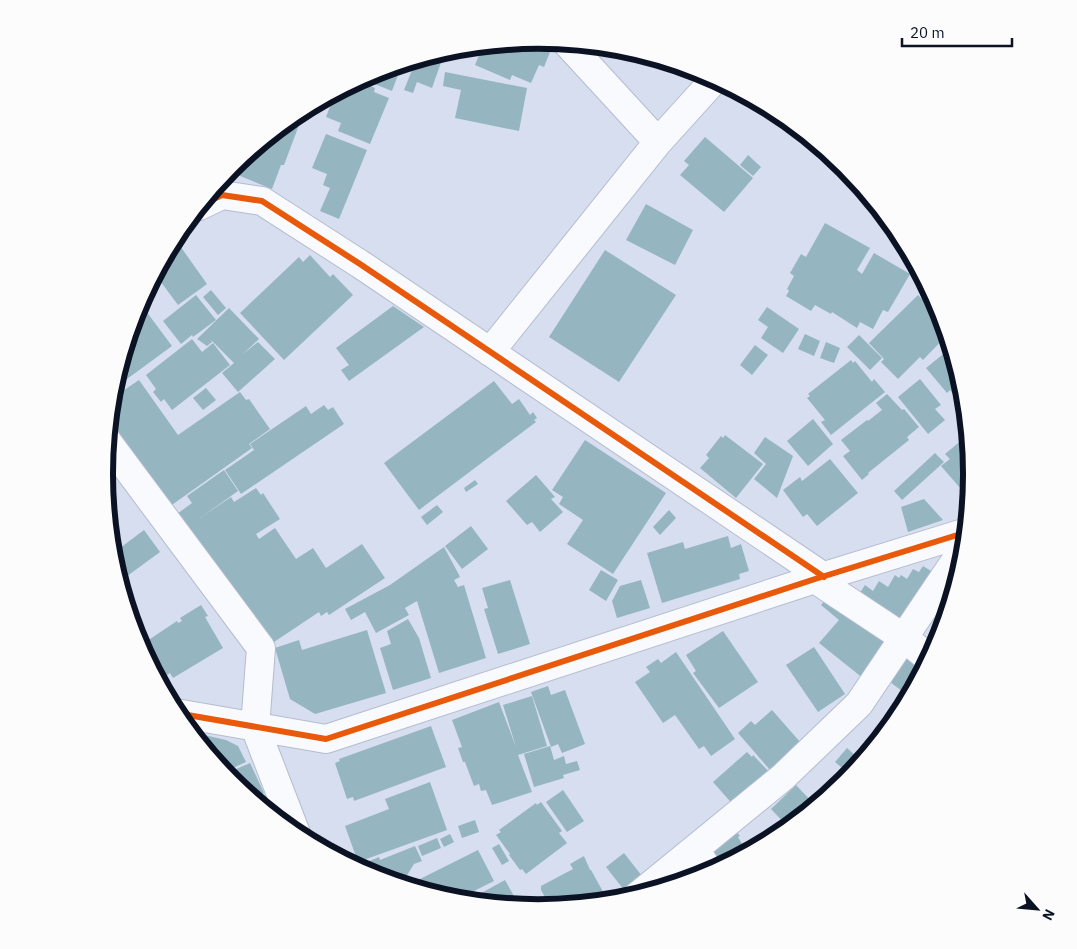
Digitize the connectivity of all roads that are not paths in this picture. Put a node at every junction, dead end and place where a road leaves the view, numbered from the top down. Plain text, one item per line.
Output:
1 (574, 51) edge
2 (710, 85) edge
3 (658, 142) junction
4 (214, 199) edge
5 (490, 352) junction
6 (114, 449) edge
7 (960, 534) edge
8 (955, 561) edge
9 (820, 578) junction
10 (904, 638) junction
11 (924, 654) edge
12 (188, 715) edge
13 (255, 727) junction
14 (291, 820) edge
15 (695, 850) junction
16 (705, 866) edge
17 (650, 886) edge

1 - 3 street
2 - 3 street
3 - 5 street
4 - 5 street
5 - 9 street
6 - 13 street
7 - 9 street
8 - 10 street
9 - 10 street
9 - 13 street
10 - 11 street
10 - 15 street
12 - 13 street
13 - 14 street
15 - 16 street
15 - 17 street

